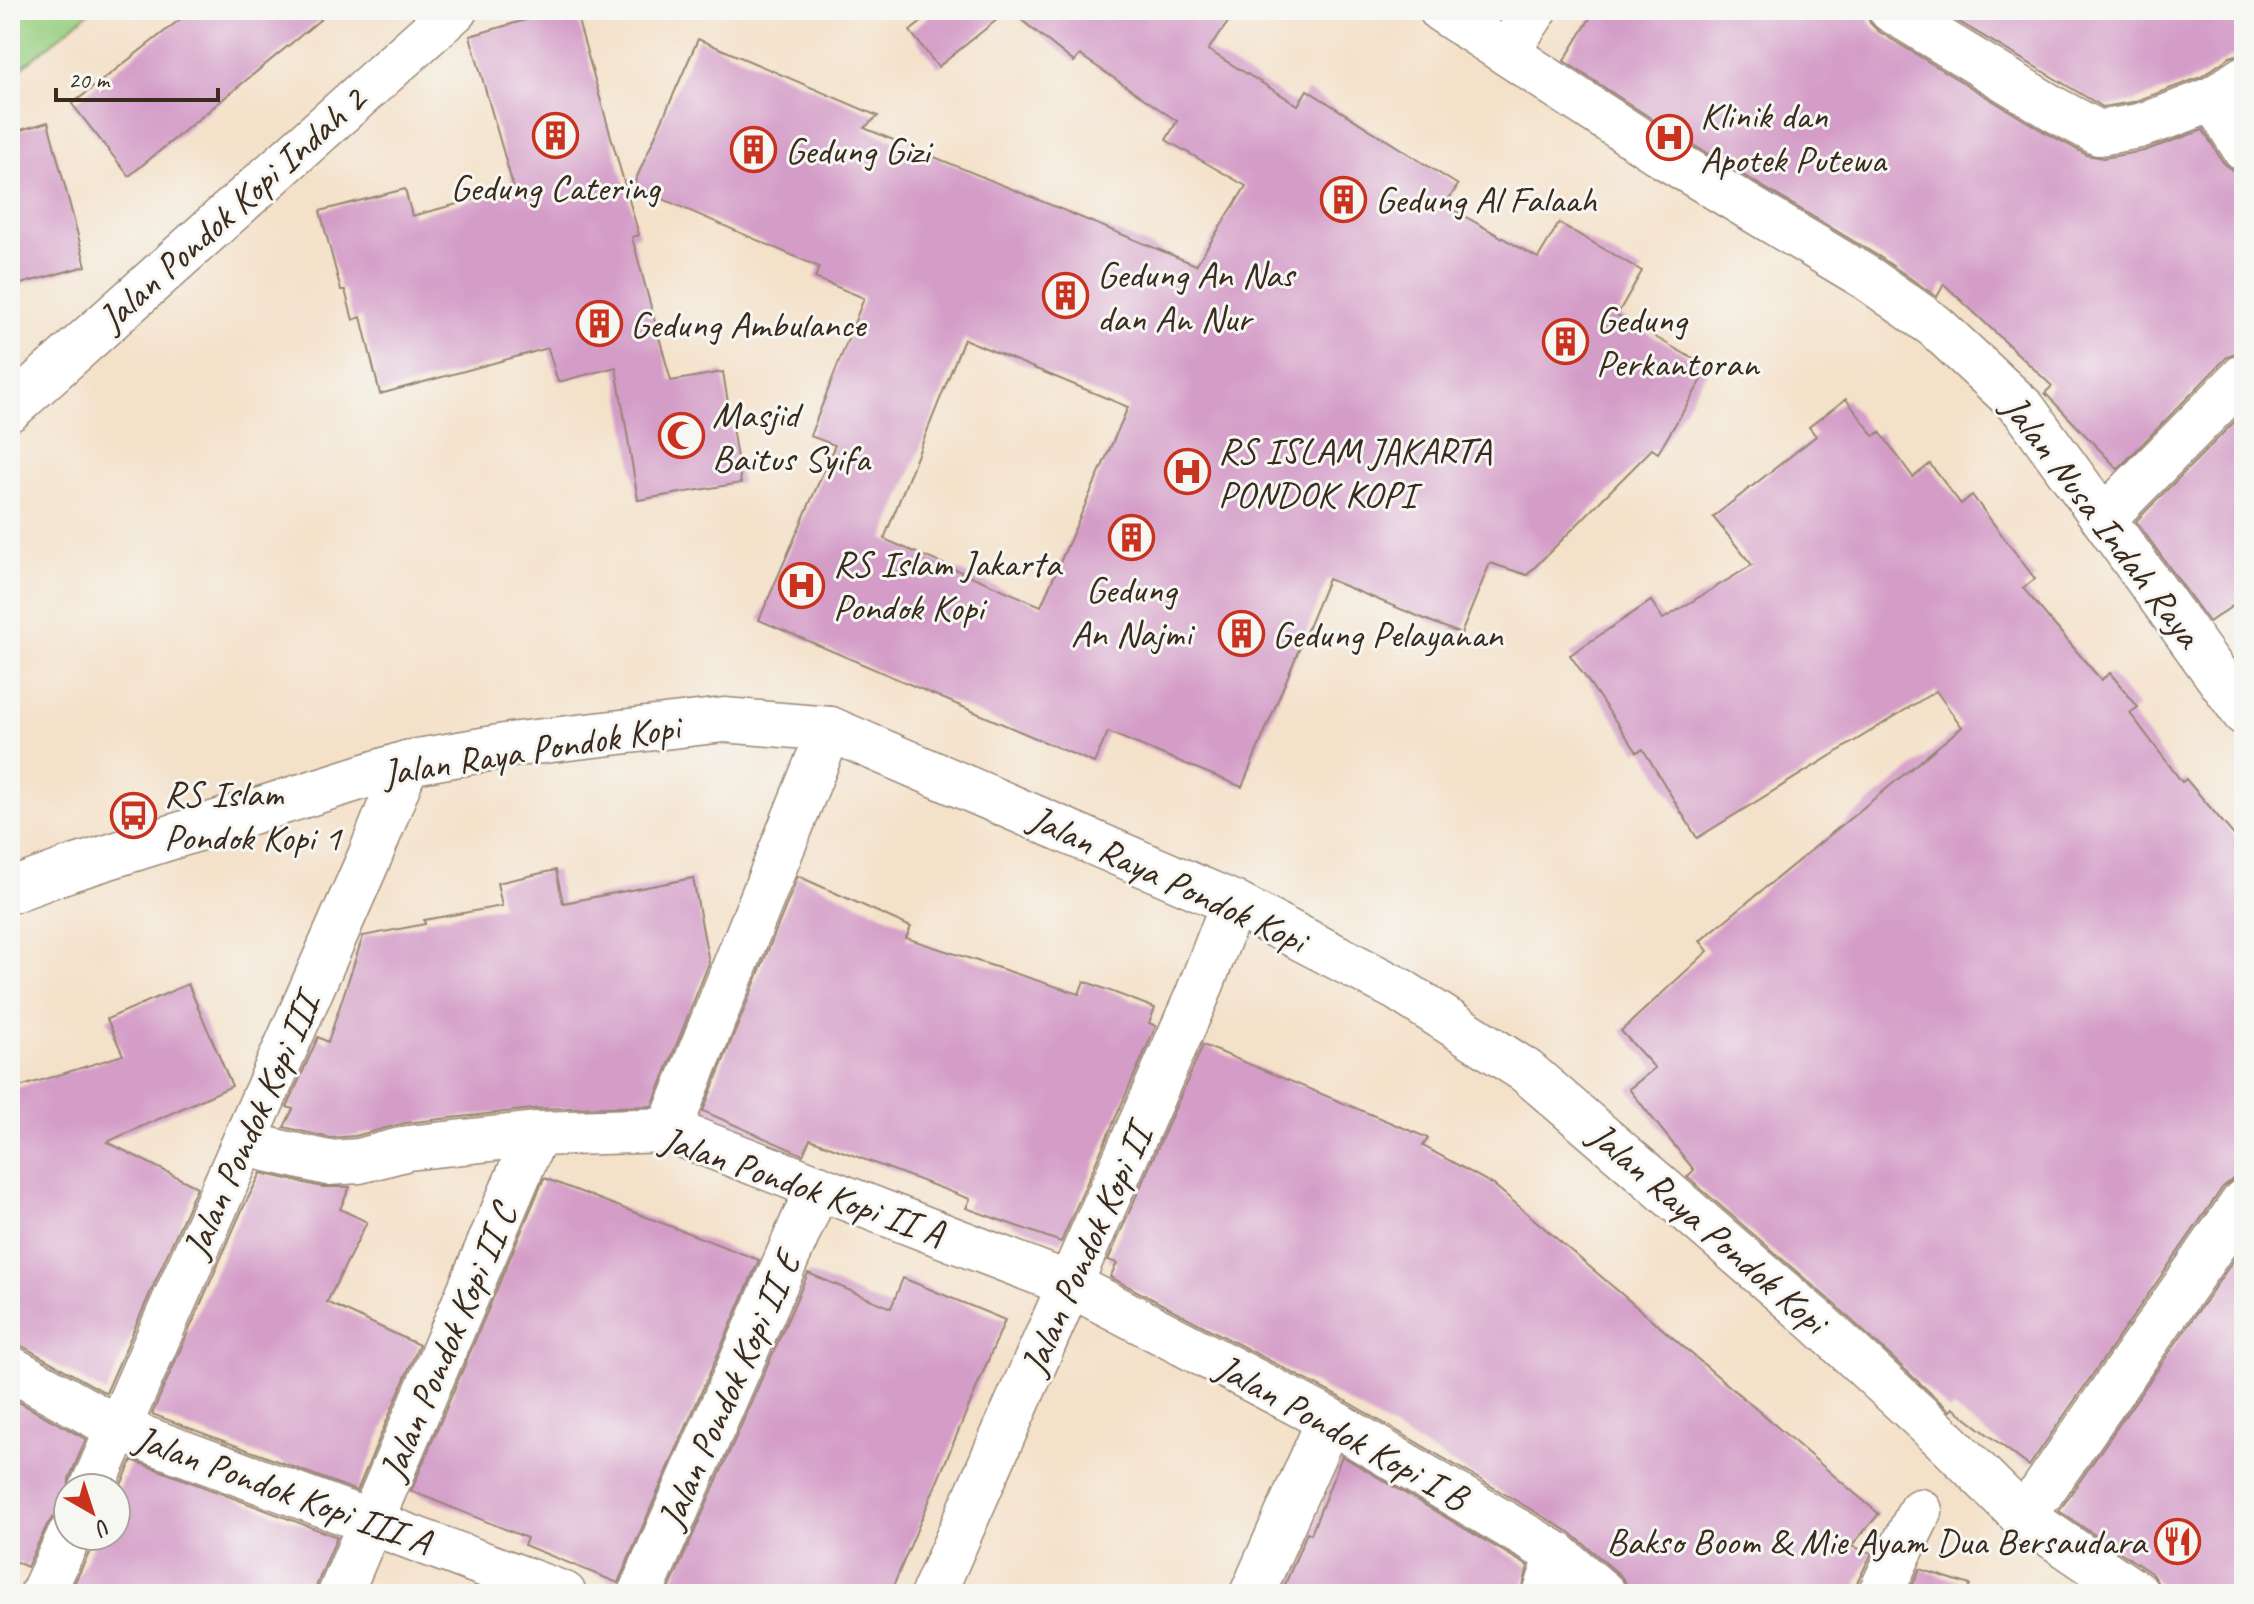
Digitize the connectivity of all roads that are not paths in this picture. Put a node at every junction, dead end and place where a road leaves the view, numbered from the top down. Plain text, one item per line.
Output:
1 (455, 10) edge
2 (1535, 10) edge
3 (1446, 12) edge
4 (1912, 14) edge
5 (1507, 52) junction
6 (2228, 88) edge
7 (2244, 148) edge
8 (2244, 376) edge
9 (10, 409) edge
10 (2105, 517) junction
11 (2244, 713) edge
12 (830, 729) junction
13 (407, 763) junction
14 (10, 891) edge
15 (1233, 903) junction
16 (669, 1130) junction
17 (536, 1134) junction
18 (244, 1144) junction
19 (818, 1187) junction
20 (2244, 1201) edge
21 (1071, 1285) junction
22 (10, 1368) edge
23 (1329, 1420) junction
24 (119, 1429) junction
25 (99, 1472) edge
26 (1920, 1511) dead end
27 (2021, 1515) junction
28 (372, 1522) junction
29 (62, 1552) edge
30 (1552, 1574) edge
31 (42, 1594) edge
32 (340, 1594) edge
33 (564, 1594) edge
34 (640, 1594) edge
35 (933, 1594) edge
36 (1252, 1594) edge
37 (1604, 1594) edge
38 (1880, 1594) edge
39 (2137, 1594) edge

1 - 9 street, Jalan Pondok Kopi Indah 2
2 - 5 street
3 - 5 street, Jalan Nusa Indah Raya
4 - 6 street
5 - 10 street, Jalan Nusa Indah Raya
6 - 7 street
8 - 10 street
10 - 11 street, Jalan Nusa Indah Raya
12 - 13 street, Jalan Raya Pondok Kopi
12 - 15 street, Jalan Raya Pondok Kopi
12 - 16 street
13 - 14 street, Jalan Raya Pondok Kopi
13 - 18 street, Jalan Pondok Kopi III
15 - 21 street, Jalan Pondok Kopi II
15 - 27 street, Jalan Raya Pondok Kopi
16 - 17 street, Jalan Pondok Kopi II A
16 - 19 street, Jalan Pondok Kopi II A
17 - 18 street, Jalan Pondok Kopi II A
17 - 28 street, Jalan Pondok Kopi II C
18 - 24 street, Jalan Pondok Kopi III
19 - 21 street, Jalan Pondok Kopi II A
19 - 34 street, Jalan Pondok Kopi II E
20 - 27 street
21 - 23 street, Jalan Pondok Kopi I B
21 - 35 street, Jalan Pondok Kopi II
22 - 24 street, Jalan Pondok Kopi III A
23 - 30 street, Jalan Pondok Kopi I B
23 - 36 street
24 - 25 street, Jalan Pondok Kopi III
24 - 28 street, Jalan Pondok Kopi III A
26 - 38 street
27 - 39 street, Jalan Raya Pondok Kopi
28 - 32 street, Jalan Pondok Kopi II C
28 - 33 street, Jalan Pondok Kopi III A
29 - 31 street
30 - 37 street, Jalan Pondok Kopi I B

